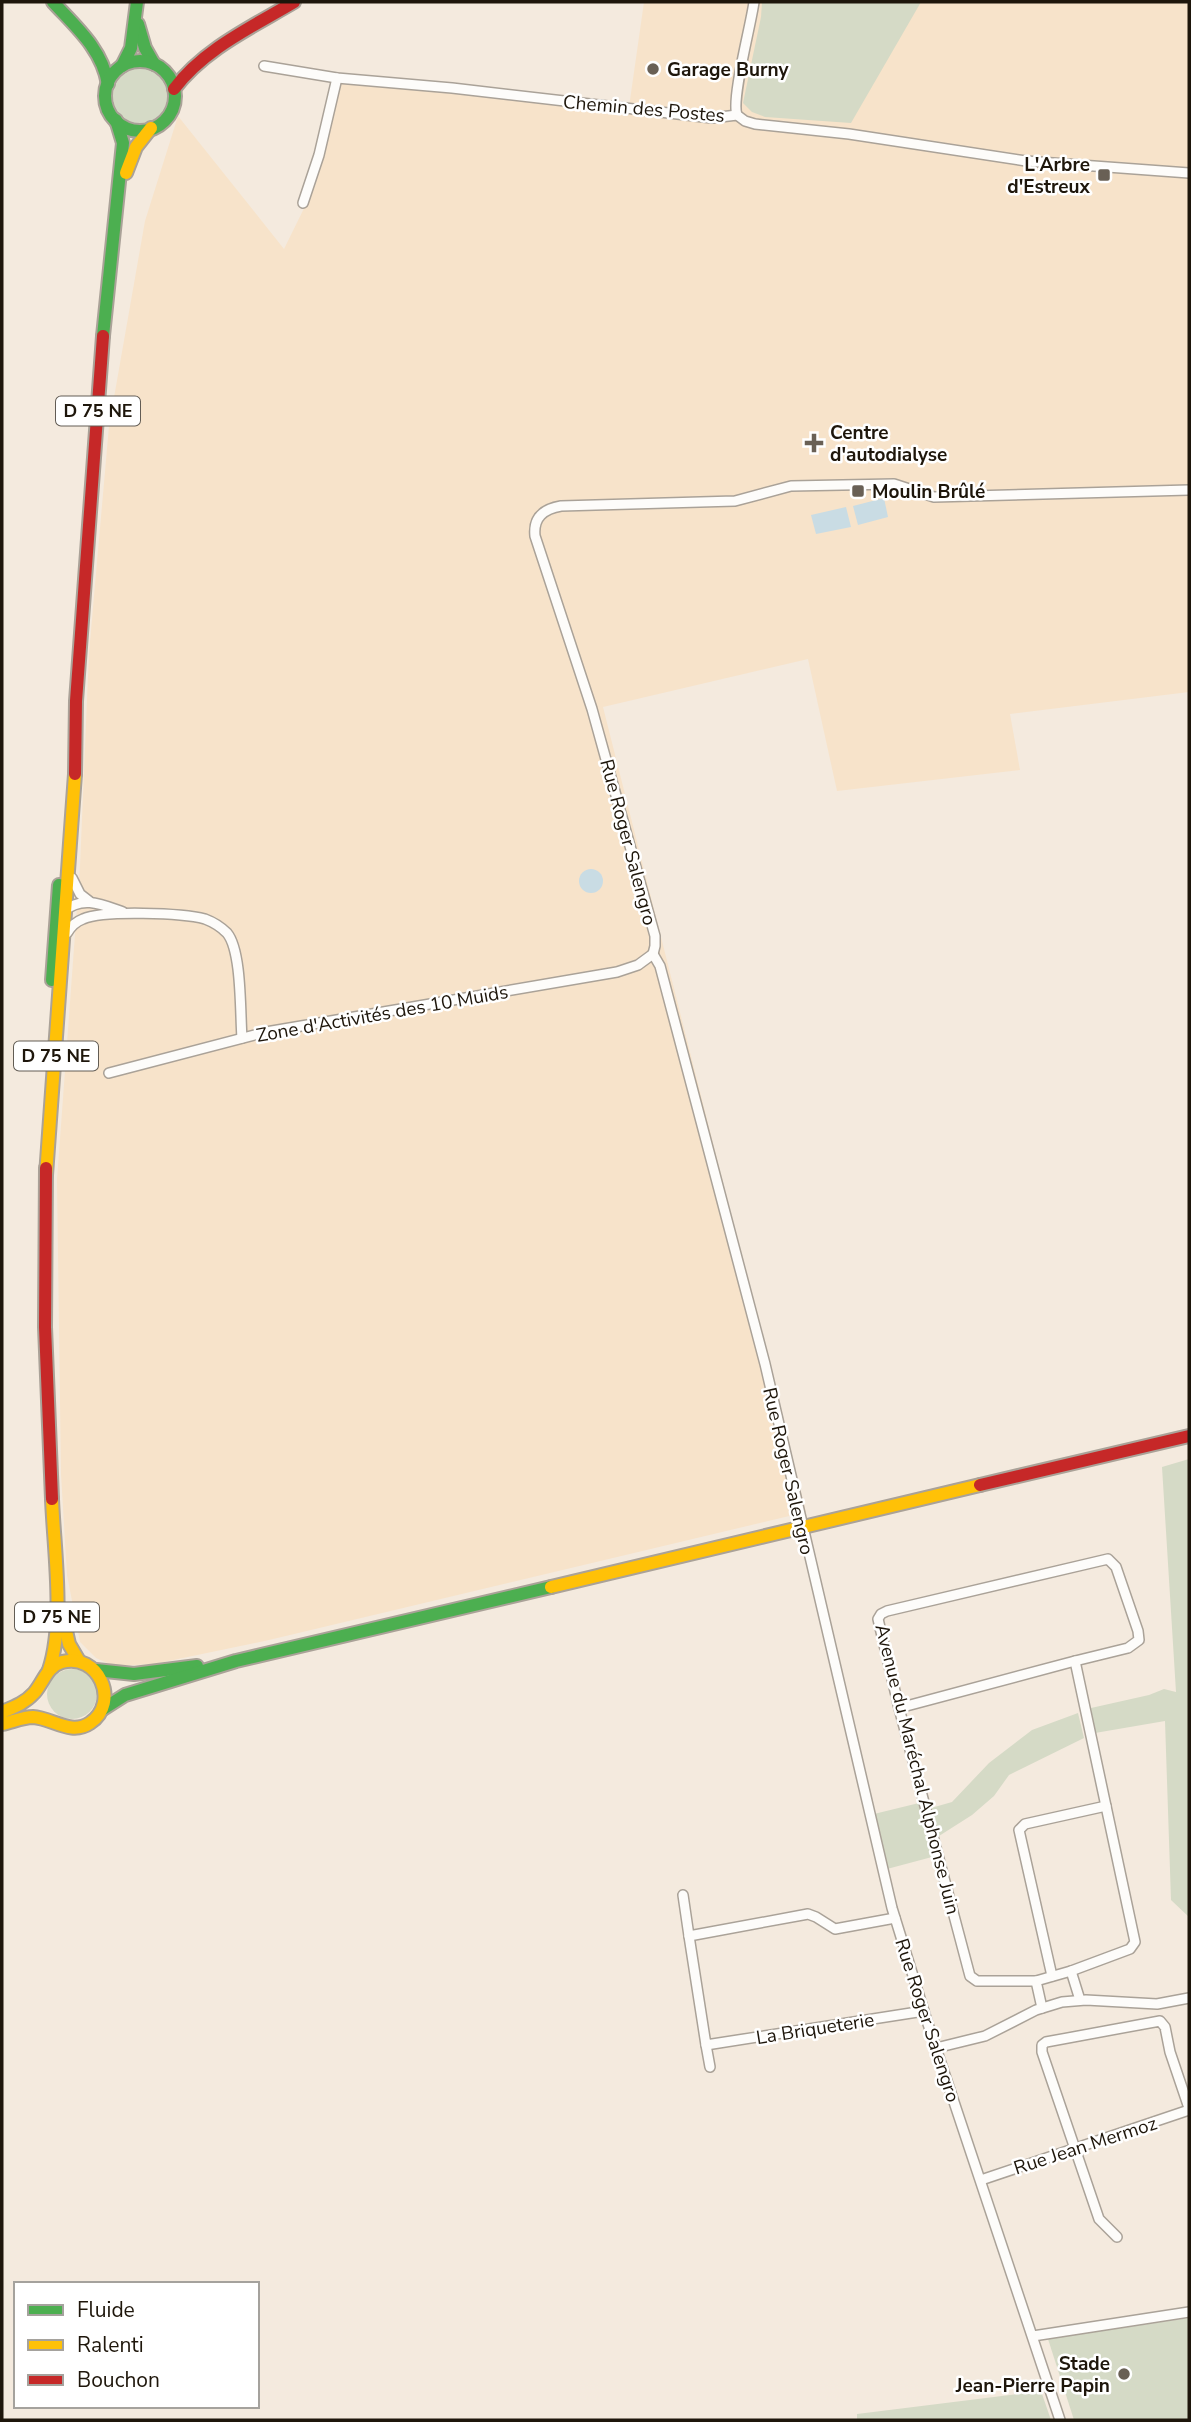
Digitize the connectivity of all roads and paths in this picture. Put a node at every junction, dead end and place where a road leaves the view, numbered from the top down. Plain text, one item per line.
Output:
1 (53, 2) edge
2 (294, 2) edge
3 (754, 2) edge
4 (137, 7) edge
5 (154, 64) junction
6 (122, 66) junction
7 (264, 66) dead end
8 (337, 78) junction
9 (108, 84) junction
10 (174, 89) junction
11 (737, 115) junction
12 (116, 120) junction
13 (151, 128) junction
14 (1189, 173) edge
15 (119, 198) junction
16 (303, 203) dead end
17 (1189, 490) edge
18 (76, 701) junction
19 (70, 866) junction
20 (58, 895) junction
21 (89, 901) junction
22 (67, 908) junction
23 (125, 912) junction
24 (90, 916) junction
25 (56, 923) junction
26 (65, 938) junction
27 (653, 954) junction
28 (242, 1038) junction
29 (109, 1073) dead end
30 (46, 1175) junction
31 (1189, 1436) edge
32 (802, 1529) junction
33 (57, 1564) junction
34 (79, 1661) junction
35 (236, 1661) junction
36 (1075, 1661) junction
37 (49, 1670) junction
38 (96, 1670) junction
39 (40, 1684) junction
40 (899, 1708) junction
41 (103, 1709) junction
42 (2, 1712) edge
43 (52, 1721) junction
44 (2, 1724) edge
45 (1106, 1806) junction
46 (683, 1895) dead end
47 (895, 1918) junction
48 (689, 1936) junction
49 (1071, 1971) junction
50 (1052, 1976) junction
51 (1036, 1981) junction
52 (1189, 1998) edge
53 (1080, 2000) junction
54 (1042, 2008) junction
55 (924, 2011) junction
56 (706, 2045) junction
57 (936, 2048) junction
58 (710, 2067) dead end
59 (1189, 2109) edge
60 (1075, 2148) junction
61 (981, 2180) junction
62 (1117, 2237) dead end
63 (1189, 2312) edge
64 (1033, 2336) junction
65 (1060, 2420) edge

1 - 9 main road
2 - 10 main road
3 - 11 street
4 - 5 main road
4 - 6 main road
5 - 6 main road
5 - 10 main road
6 - 9 main road
7 - 8 street, Chemin des Postes
8 - 11 street, Chemin des Postes
8 - 16 street
9 - 12 main road
10 - 13 main road
11 - 14 street, Chemin des Postes
12 - 13 main road
12 - 15 main road, D 75 NE
13 - 15 main road, D 75 NE
15 - 18 main road, D 75 NE
17 - 27 street, Rue Roger Salengro
18 - 19 main road, D 75 NE
18 - 20 main road, D 75 NE
19 - 21 street
19 - 22 main road, D 75 NE
20 - 22 street
20 - 25 main road, D 75 NE
21 - 22 street
21 - 23 street
22 - 24 street
22 - 25 street
22 - 26 main road, D 75 NE
23 - 24 street
23 - 28 street
24 - 26 street
25 - 30 main road, D 75 NE
26 - 30 main road, D 75 NE
27 - 28 street, Zone d'Activités des 10 Muids
27 - 32 street, Rue Roger Salengro
28 - 29 street, Zone d'Activités des 10 Muids
30 - 33 main road, D 75 NE
31 - 32 main road
32 - 35 main road
32 - 47 street, Rue Roger Salengro
33 - 34 main road, D 75 NE
33 - 37 main road, D 75 NE
34 - 37 main road
34 - 38 main road
35 - 38 main road
35 - 41 main road
36 - 40 street
36 - 40 street, Avenue du Maréchal Alphonse Juin
36 - 45 street
37 - 39 main road
38 - 41 main road
39 - 42 main road
39 - 43 main road
40 - 51 street, Avenue du Maréchal Alphonse Juin
41 - 43 main road
43 - 44 main road
45 - 49 street
45 - 50 street
46 - 48 street
47 - 48 street
47 - 55 street, Rue Roger Salengro
48 - 56 street
49 - 50 street
49 - 53 street
50 - 51 street
51 - 54 street
52 - 53 street
53 - 54 street
54 - 57 street
55 - 56 street, La Briqueterie
55 - 57 street, Rue Roger Salengro
56 - 58 street
57 - 61 street, Rue Roger Salengro
59 - 60 street, Rue Jean Mermoz
59 - 60 street
60 - 61 street, Rue Jean Mermoz
60 - 62 street
61 - 64 street, Rue Roger Salengro
63 - 64 street
64 - 65 street, Rue Roger Salengro

